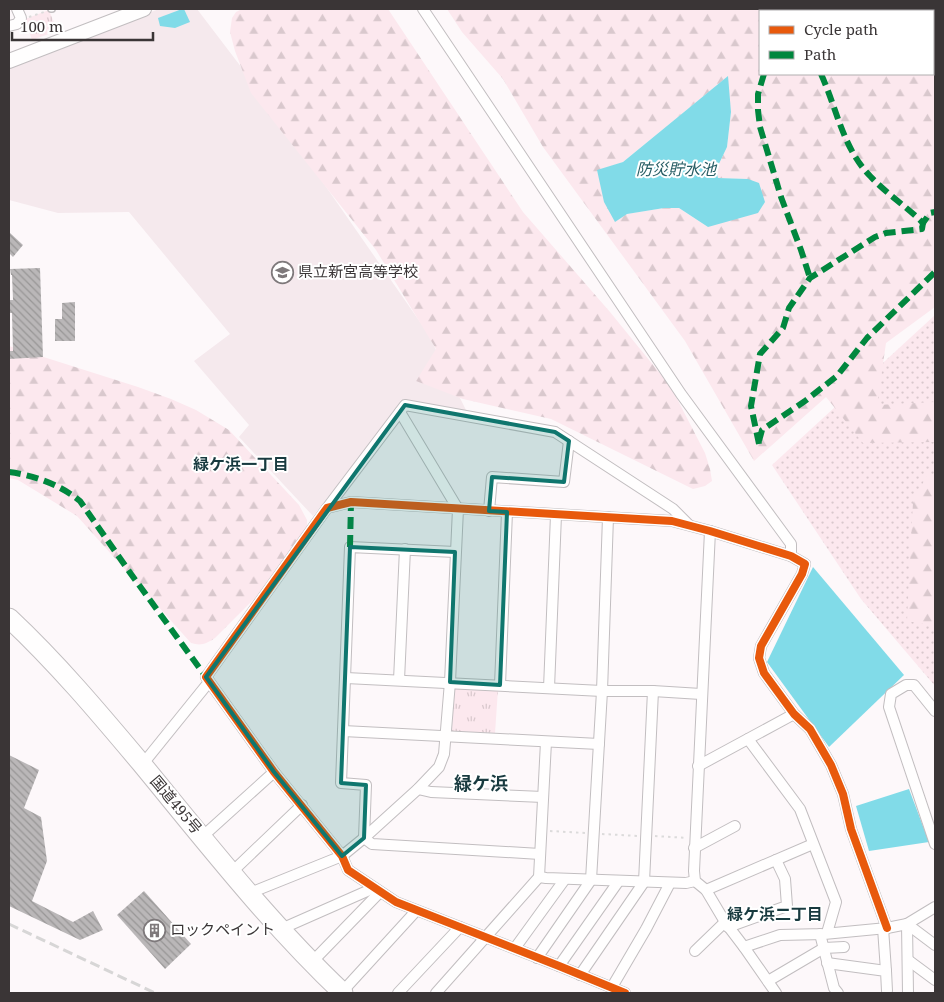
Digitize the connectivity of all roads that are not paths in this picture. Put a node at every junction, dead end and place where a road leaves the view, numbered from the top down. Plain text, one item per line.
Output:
1 (144, 9) edge
2 (424, 9) edge
3 (19, 14) edge
4 (9, 26) edge
5 (9, 61) edge
6 (400, 412) junction
7 (568, 441) junction
8 (326, 508) junction
9 (458, 509) junction
10 (489, 511) junction
11 (506, 512) junction
12 (556, 514) junction
13 (608, 518) junction
14 (689, 526) junction
15 (710, 531) junction
16 (405, 549) junction
17 (455, 552) junction
18 (792, 556) junction
19 (9, 618) edge
20 (346, 678) junction
21 (399, 680) junction
22 (210, 682) junction
23 (450, 682) junction
24 (500, 686) junction
25 (549, 688) junction
26 (602, 691) junction
27 (653, 691) junction
28 (701, 694) junction
29 (935, 711) edge
30 (794, 714) junction
31 (343, 731) junction
32 (447, 736) junction
33 (748, 739) junction
34 (546, 742) junction
35 (599, 744) junction
36 (142, 765) junction
37 (698, 766) junction
38 (274, 772) junction
39 (418, 789) junction
40 (543, 797) junction
41 (302, 805) junction
42 (735, 826) dead end
43 (202, 837) junction
44 (364, 838) junction
45 (695, 843) junction
46 (813, 844) junction
47 (935, 844) edge
48 (540, 854) junction
49 (342, 856) junction
50 (776, 860) junction
51 (232, 872) junction
52 (539, 877) junction
53 (565, 879) junction
54 (591, 880) junction
55 (618, 882) junction
56 (644, 882) junction
57 (695, 882) junction
58 (670, 883) junction
59 (377, 890) junction
60 (706, 890) junction
61 (250, 893) junction
62 (935, 907) edge
63 (416, 911) junction
64 (907, 924) junction
65 (726, 925) junction
66 (460, 927) junction
67 (885, 928) junction
68 (281, 929) junction
69 (823, 934) junction
70 (486, 938) junction
71 (935, 945) edge
72 (744, 947) junction
73 (515, 948) junction
74 (824, 948) junction
75 (844, 948) dead end
76 (694, 951) dead end
77 (537, 958) junction
78 (908, 960) junction
79 (312, 962) junction
80 (827, 963) junction
81 (559, 966) junction
82 (886, 971) junction
83 (580, 974) junction
84 (935, 980) edge
85 (768, 981) junction
86 (612, 987) junction
87 (887, 990) dead end
88 (832, 991) edge
89 (342, 993) edge
90 (398, 993) edge
91 (436, 993) edge
92 (625, 993) edge
93 (776, 993) edge
94 (908, 993) edge

1 - 5 street
2 - 18 street
3 - 4 street
6 - 7 street
6 - 8 street
6 - 9 street
7 - 10 street
7 - 14 street
8 - 9 street
8 - 22 street
9 - 10 street
9 - 17 street
10 - 11 street
11 - 12 street
11 - 24 street
12 - 13 street
12 - 25 street
13 - 14 street
13 - 26 street
14 - 15 street
15 - 18 street
15 - 28 street
16 - 17 street
16 - 20 street
16 - 21 street
17 - 23 street
18 - 30 street
19 - 36 highway, 国道495号
20 - 21 street
20 - 31 street
21 - 23 street
22 - 36 street
22 - 38 street
23 - 24 street
23 - 32 street
24 - 25 street
25 - 26 street
26 - 27 street
26 - 35 street
27 - 28 street
27 - 56 street
28 - 37 street
29 - 47 street
30 - 33 street
30 - 67 street
31 - 32 street
31 - 44 street
32 - 34 street
32 - 39 street
33 - 37 street
33 - 46 street
34 - 35 street
34 - 40 street
35 - 54 street
36 - 43 highway, 国道495号
37 - 45 street
38 - 41 street
38 - 43 street
39 - 40 street
39 - 44 street
40 - 48 street
41 - 49 street
41 - 51 street
42 - 45 street
43 - 51 highway, 国道495号
44 - 48 street
44 - 49 street
45 - 57 street
46 - 50 street
46 - 69 street
48 - 52 street
49 - 59 street
49 - 61 street
50 - 60 street
50 - 65 street
51 - 61 highway, 国道495号
52 - 53 street
52 - 70 street
53 - 54 street
53 - 73 street
54 - 55 street
54 - 77 street
55 - 56 street
55 - 81 street
56 - 58 street
56 - 83 street
57 - 58 street
57 - 60 street
58 - 86 street
59 - 63 street
59 - 68 street
59 - 79 street
60 - 65 street
61 - 68 highway, 国道495号
62 - 64 street
63 - 66 street
63 - 89 street
64 - 67 street
64 - 71 street
64 - 78 street
65 - 72 street
65 - 76 street
66 - 70 street
66 - 90 street
67 - 69 street
67 - 82 street
68 - 79 highway, 国道495号
69 - 72 street
69 - 74 street
70 - 73 street
70 - 91 street
72 - 85 street
73 - 77 street
74 - 75 street
74 - 80 street
74 - 85 street
77 - 81 street
78 - 84 street
78 - 94 street
79 - 89 highway, 国道495号
80 - 82 street
80 - 88 street
81 - 83 street
82 - 87 street
83 - 86 street
85 - 93 street
86 - 92 street

